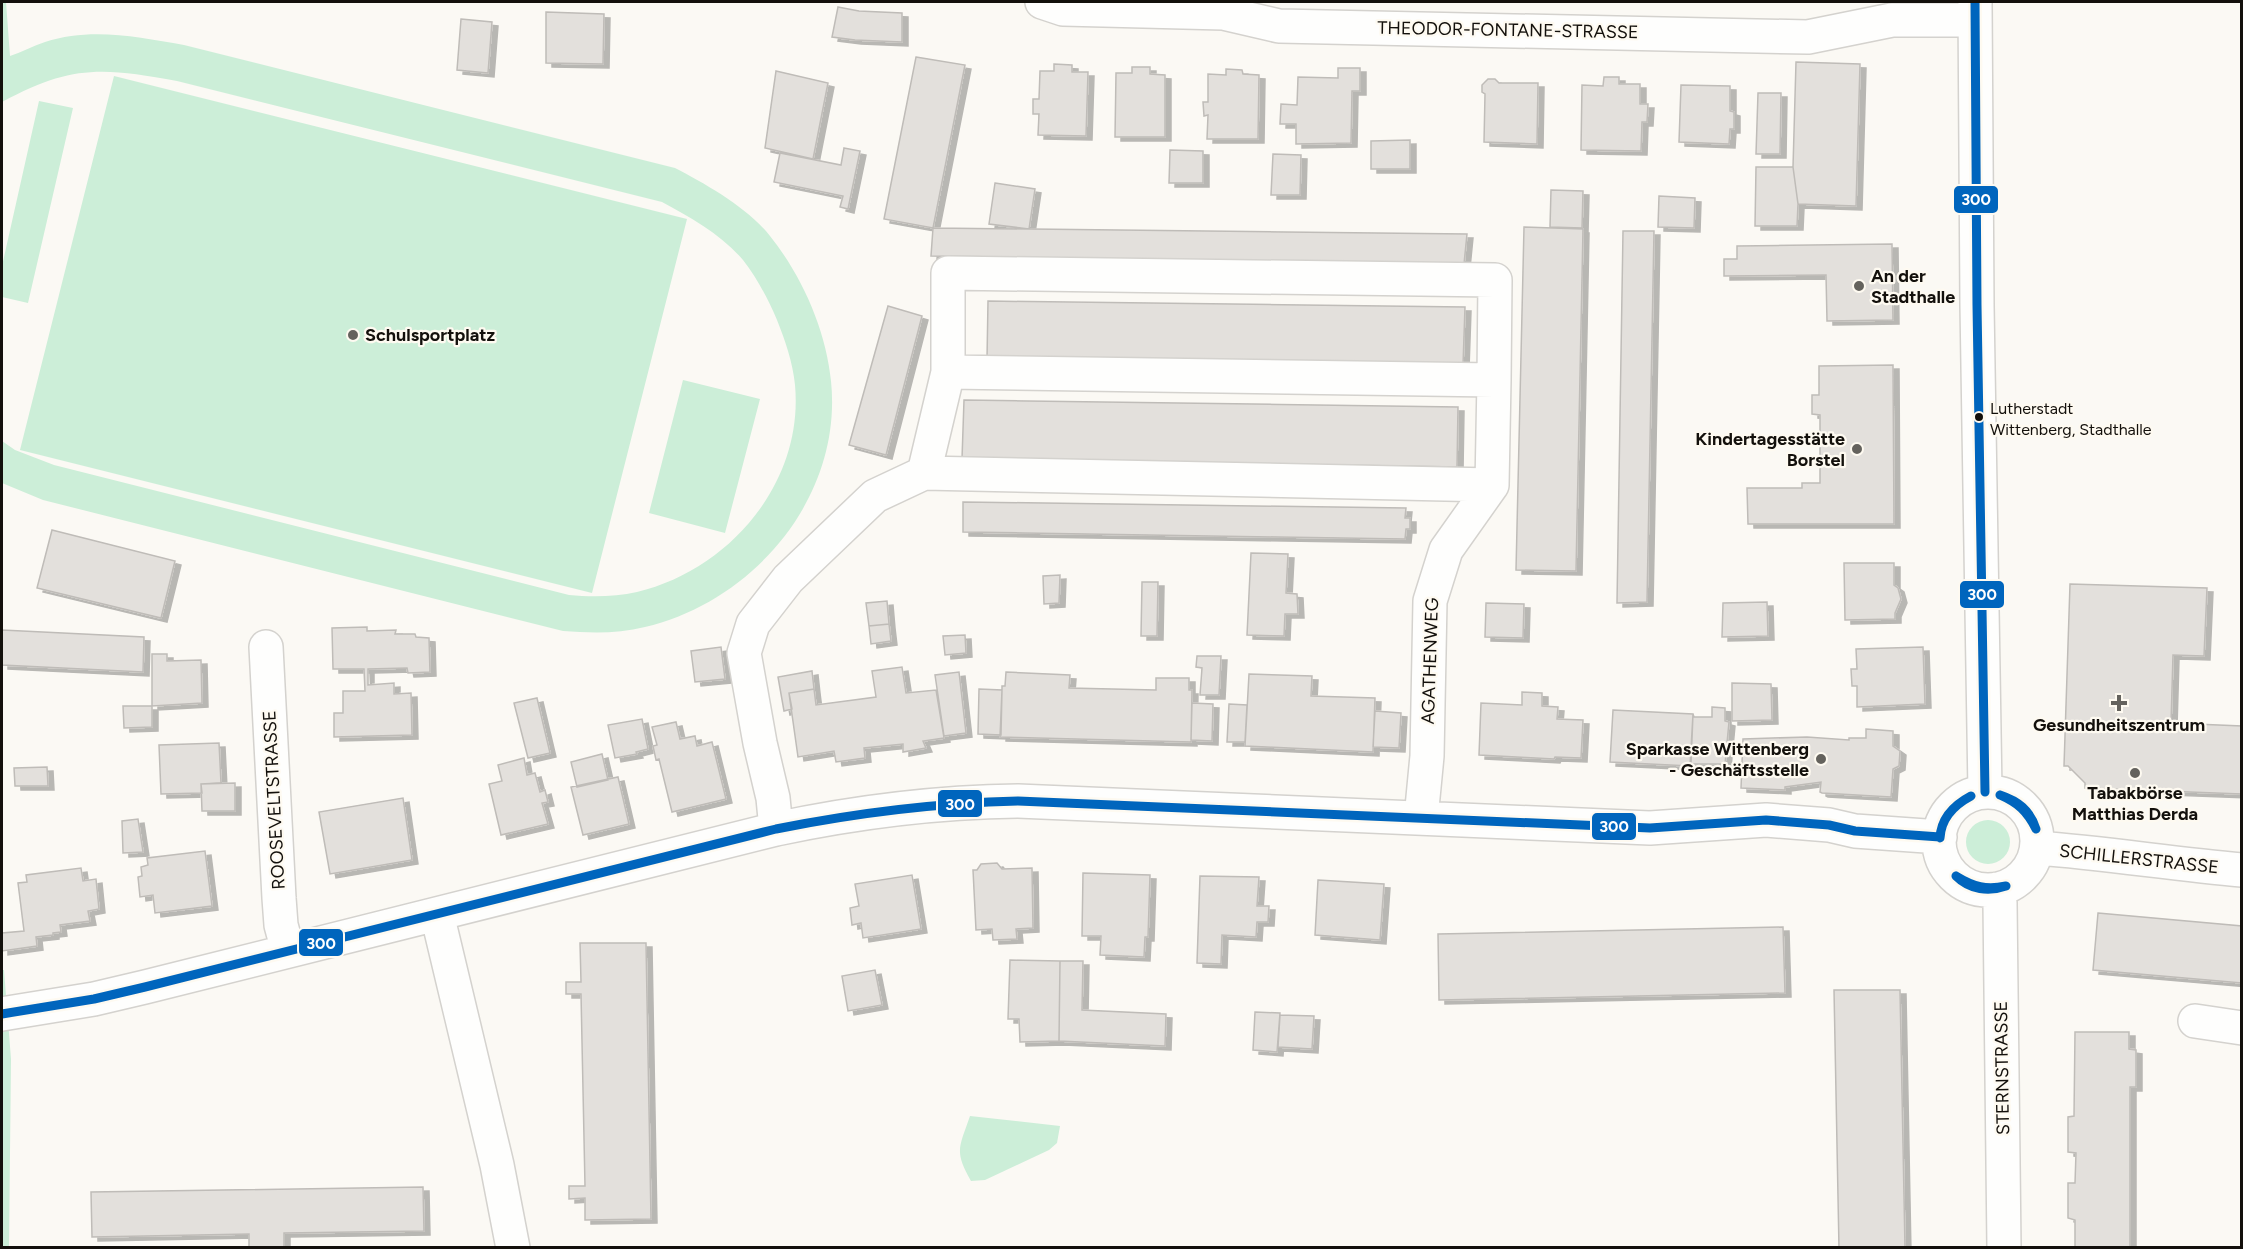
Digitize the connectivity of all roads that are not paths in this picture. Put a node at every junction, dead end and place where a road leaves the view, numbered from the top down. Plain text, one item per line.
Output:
1 (1042, 2) edge
2 (1223, 8) edge
3 (1974, 11) edge
4 (948, 372) junction
5 (1494, 380) junction
6 (924, 473) junction
7 (1492, 485) junction
8 (266, 647) dead end
9 (1985, 792) junction
10 (1421, 818) junction
11 (776, 829) junction
12 (1940, 837) junction
13 (2037, 848) junction
14 (2241, 870) edge
15 (1997, 889) junction
16 (437, 914) junction
17 (288, 951) junction
18 (2, 1014) edge
19 (2195, 1021) dead end
20 (2241, 1028) edge
21 (513, 1248) edge
22 (2004, 1248) edge

1 - 2 street, THEODOR-FONTANE-STRASSE
2 - 3 street, THEODOR-FONTANE-STRASSE
3 - 9 street
4 - 5 street
4 - 5 street
4 - 6 street
5 - 7 street
6 - 7 street
6 - 11 street
7 - 10 street, AGATHENWEG
8 - 17 street, ROOSEVELTSTRASSE
9 - 12 street
9 - 13 street
10 - 11 street
10 - 12 street
11 - 16 street
12 - 15 street
13 - 14 street, SCHILLERSTRASSE
13 - 15 street
15 - 22 street, STERNSTRASSE
16 - 17 street
16 - 21 street
17 - 18 street
19 - 20 street

